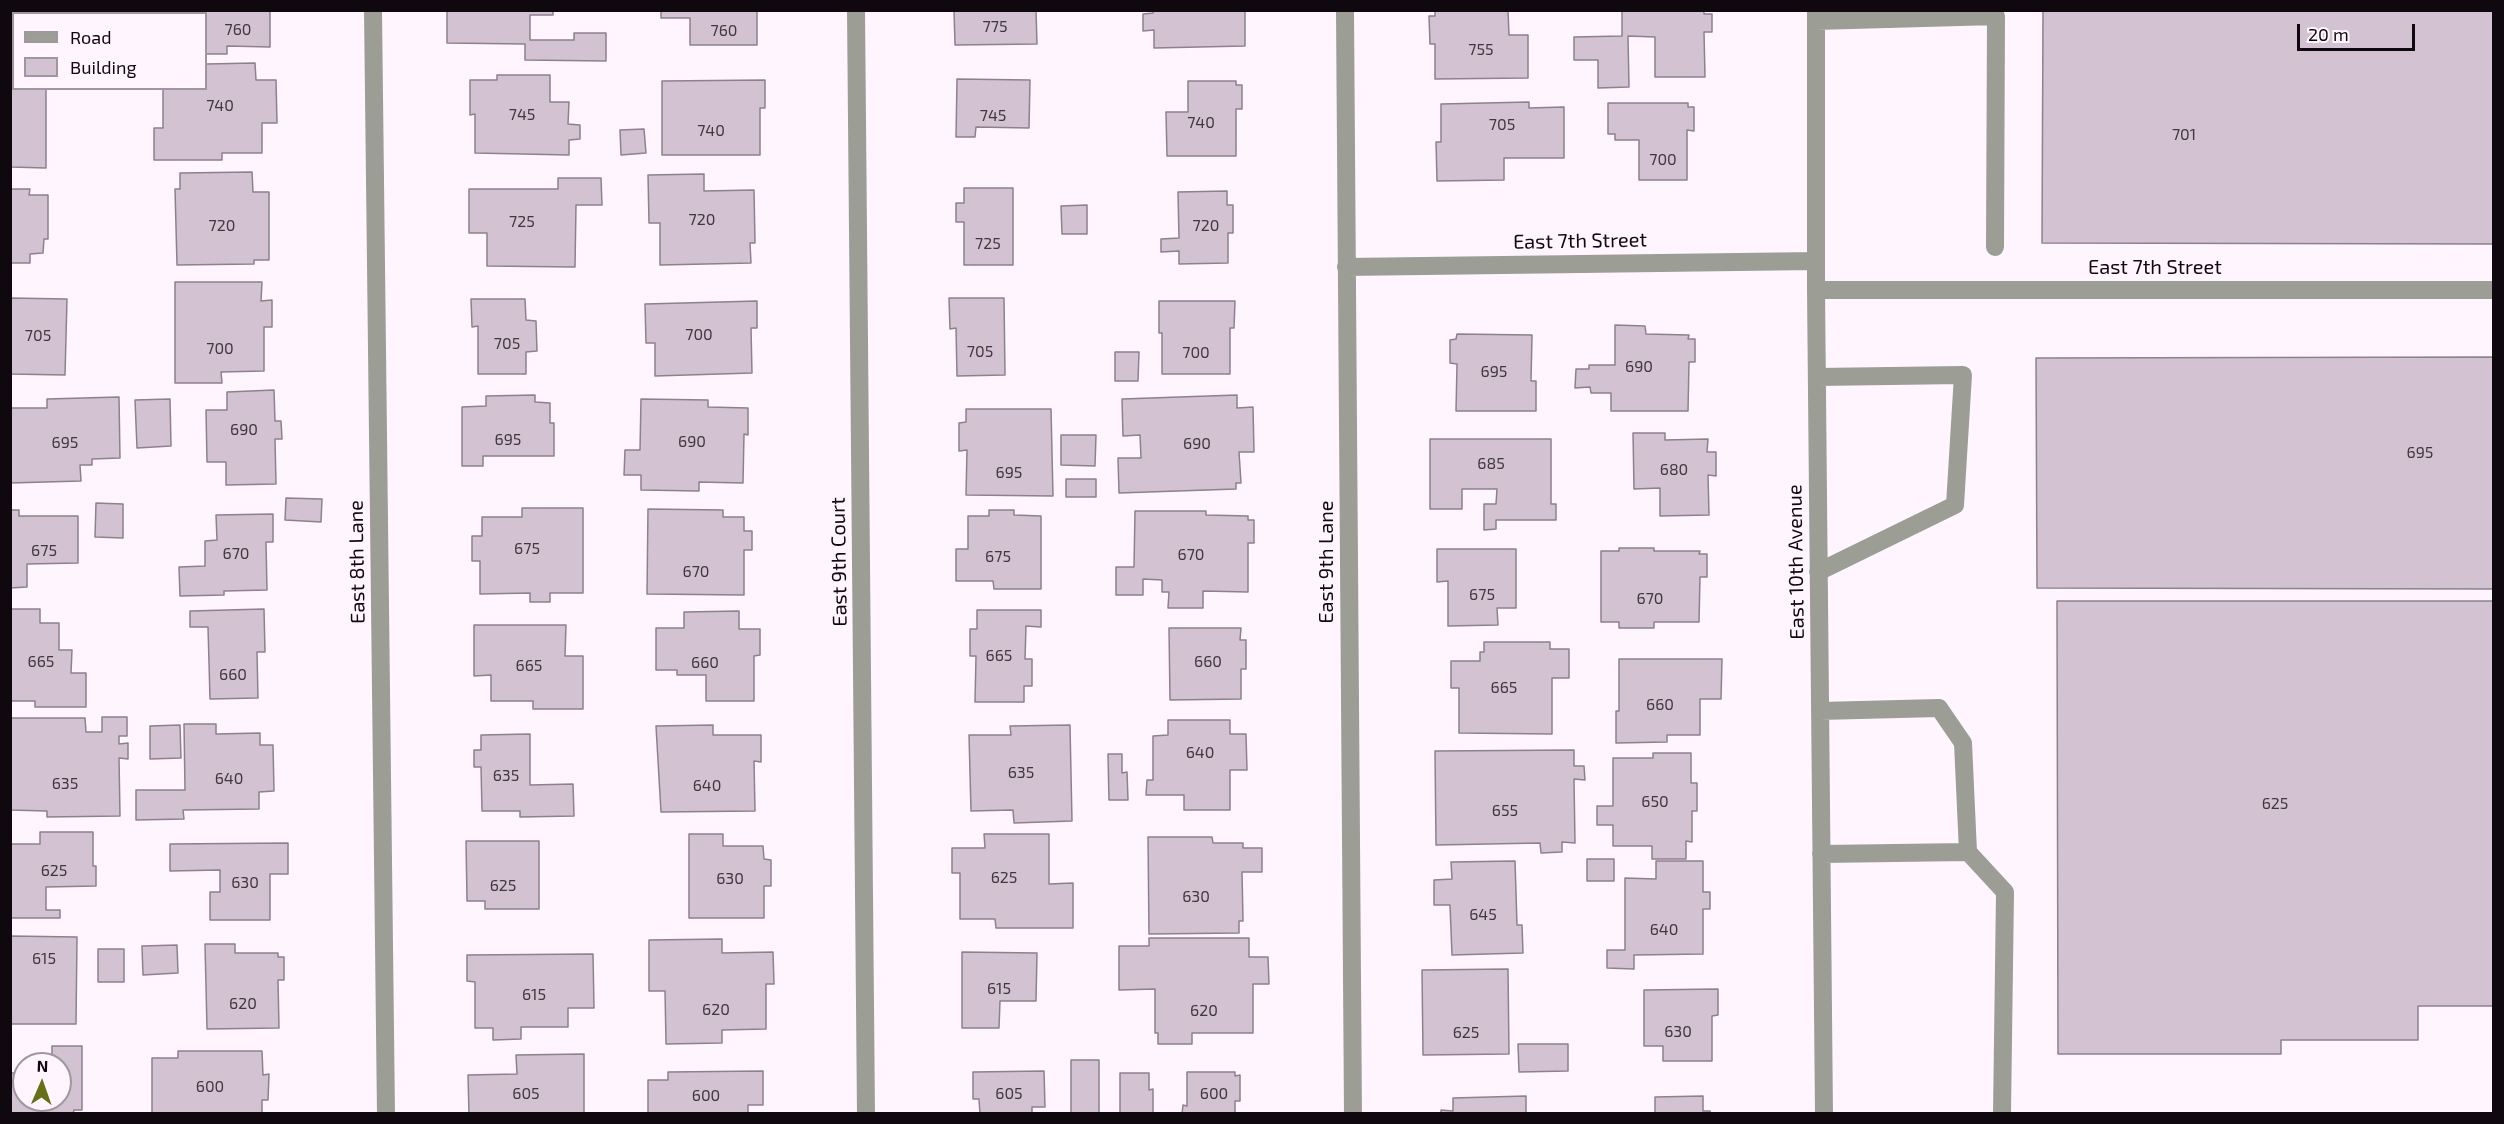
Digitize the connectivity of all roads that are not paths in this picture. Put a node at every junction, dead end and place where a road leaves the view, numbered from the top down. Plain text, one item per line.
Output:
1 (373, 10) edge
2 (856, 10) edge
3 (1345, 10) edge
4 (1996, 13) edge
5 (1816, 16) edge
6 (1995, 247) dead end
7 (1816, 261) junction
8 (1346, 267) junction
9 (1816, 290) junction
10 (2493, 290) edge
11 (1817, 377) junction
12 (1818, 572) junction
13 (1820, 711) junction
14 (1968, 852) junction
15 (1821, 854) junction
16 (386, 1113) edge
17 (866, 1113) edge
18 (1353, 1113) edge
19 (1824, 1113) edge
20 (2002, 1113) edge

1 - 16 street, East 8th Lane
2 - 17 street, East 9th Court
3 - 8 street, East 9th Lane
4 - 5 street
4 - 6 street
5 - 7 street, East 10th Avenue
7 - 8 street, East 7th Street
7 - 9 street, East 10th Avenue
8 - 18 street, East 9th Lane
9 - 10 street, East 7th Street
9 - 11 street, East 10th Avenue
11 - 12 street, East 10th Avenue
11 - 12 street
12 - 13 street, East 10th Avenue
13 - 14 street
13 - 15 street, East 10th Avenue
14 - 15 street
14 - 20 street
15 - 19 street, East 10th Avenue

